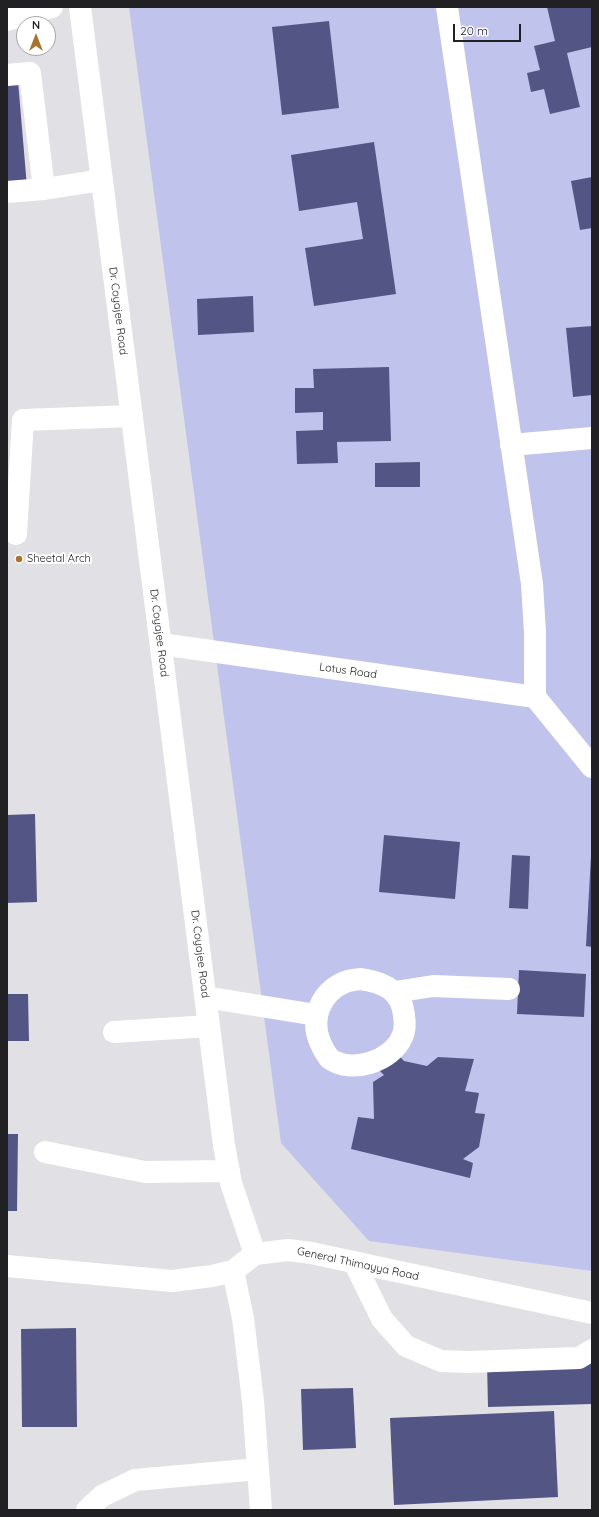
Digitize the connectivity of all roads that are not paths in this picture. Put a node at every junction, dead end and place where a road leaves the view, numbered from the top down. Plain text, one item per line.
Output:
1 (52, 7) edge
2 (80, 7) edge
3 (447, 7) edge
4 (7, 20) edge
5 (7, 75) edge
6 (102, 180) junction
7 (44, 189) junction
8 (7, 192) edge
9 (132, 416) junction
10 (592, 438) edge
11 (511, 445) junction
12 (16, 534) dead end
13 (161, 644) junction
14 (535, 697) junction
15 (592, 767) edge
16 (509, 989) dead end
17 (395, 992) junction
18 (205, 996) junction
19 (316, 1015) junction
20 (209, 1026) junction
21 (114, 1032) dead end
22 (45, 1152) dead end
23 (229, 1171) junction
24 (255, 1254) junction
25 (354, 1262) junction
26 (7, 1266) edge
27 (233, 1270) junction
28 (592, 1313) edge
29 (592, 1350) edge
30 (258, 1469) junction
31 (87, 1510) edge
32 (261, 1510) edge

1 - 4 street
2 - 6 street, Dr. Coyajee Road
3 - 11 street
5 - 7 street
6 - 7 street
6 - 9 street, Dr. Coyajee Road
7 - 8 street
9 - 12 street
9 - 13 street, Dr. Coyajee Road
10 - 11 street
11 - 14 street
13 - 14 street, Lotus Road
13 - 18 street, Dr. Coyajee Road
14 - 15 street
16 - 17 street
17 - 19 street
17 - 19 street
18 - 19 street
18 - 20 street, Dr. Coyajee Road
20 - 21 street
20 - 23 street, Dr. Coyajee Road
22 - 23 street
23 - 24 street, Dr. Coyajee Road
24 - 25 street, General Thimayya Road
24 - 27 street, General Thimayya Road
25 - 28 street, General Thimayya Road
25 - 29 street
26 - 27 street, General Thimayya Road
27 - 30 street
30 - 31 street
30 - 32 street

